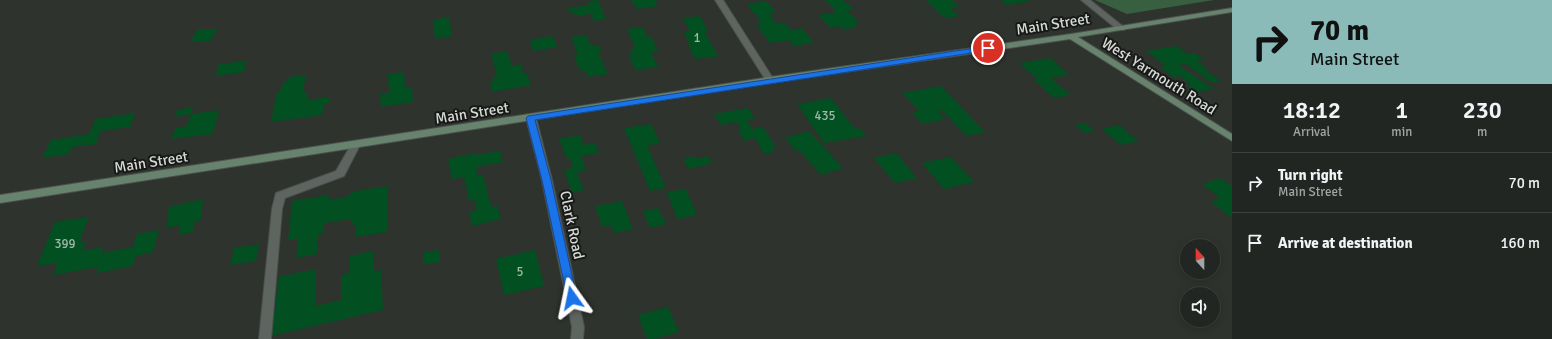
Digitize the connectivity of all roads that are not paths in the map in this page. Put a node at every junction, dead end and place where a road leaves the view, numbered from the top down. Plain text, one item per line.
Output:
1 (719, 0) edge
2 (1085, 0) edge
3 (1232, 10) edge
4 (1121, 28) junction
5 (1071, 36) junction
6 (770, 80) junction
7 (530, 118) junction
8 (1232, 138) edge
9 (355, 145) junction
10 (0, 199) edge
11 (265, 339) edge
12 (577, 339) edge

1 - 6 street
2 - 4 street
3 - 4 main road, Main Street
4 - 5 main road, Main Street
5 - 6 main road, Main Street
5 - 8 main road, West Yarmouth Road
6 - 7 main road, Main Street
7 - 9 main road, Main Street
7 - 12 street, Clark Road
9 - 10 main road, Main Street
9 - 11 street

